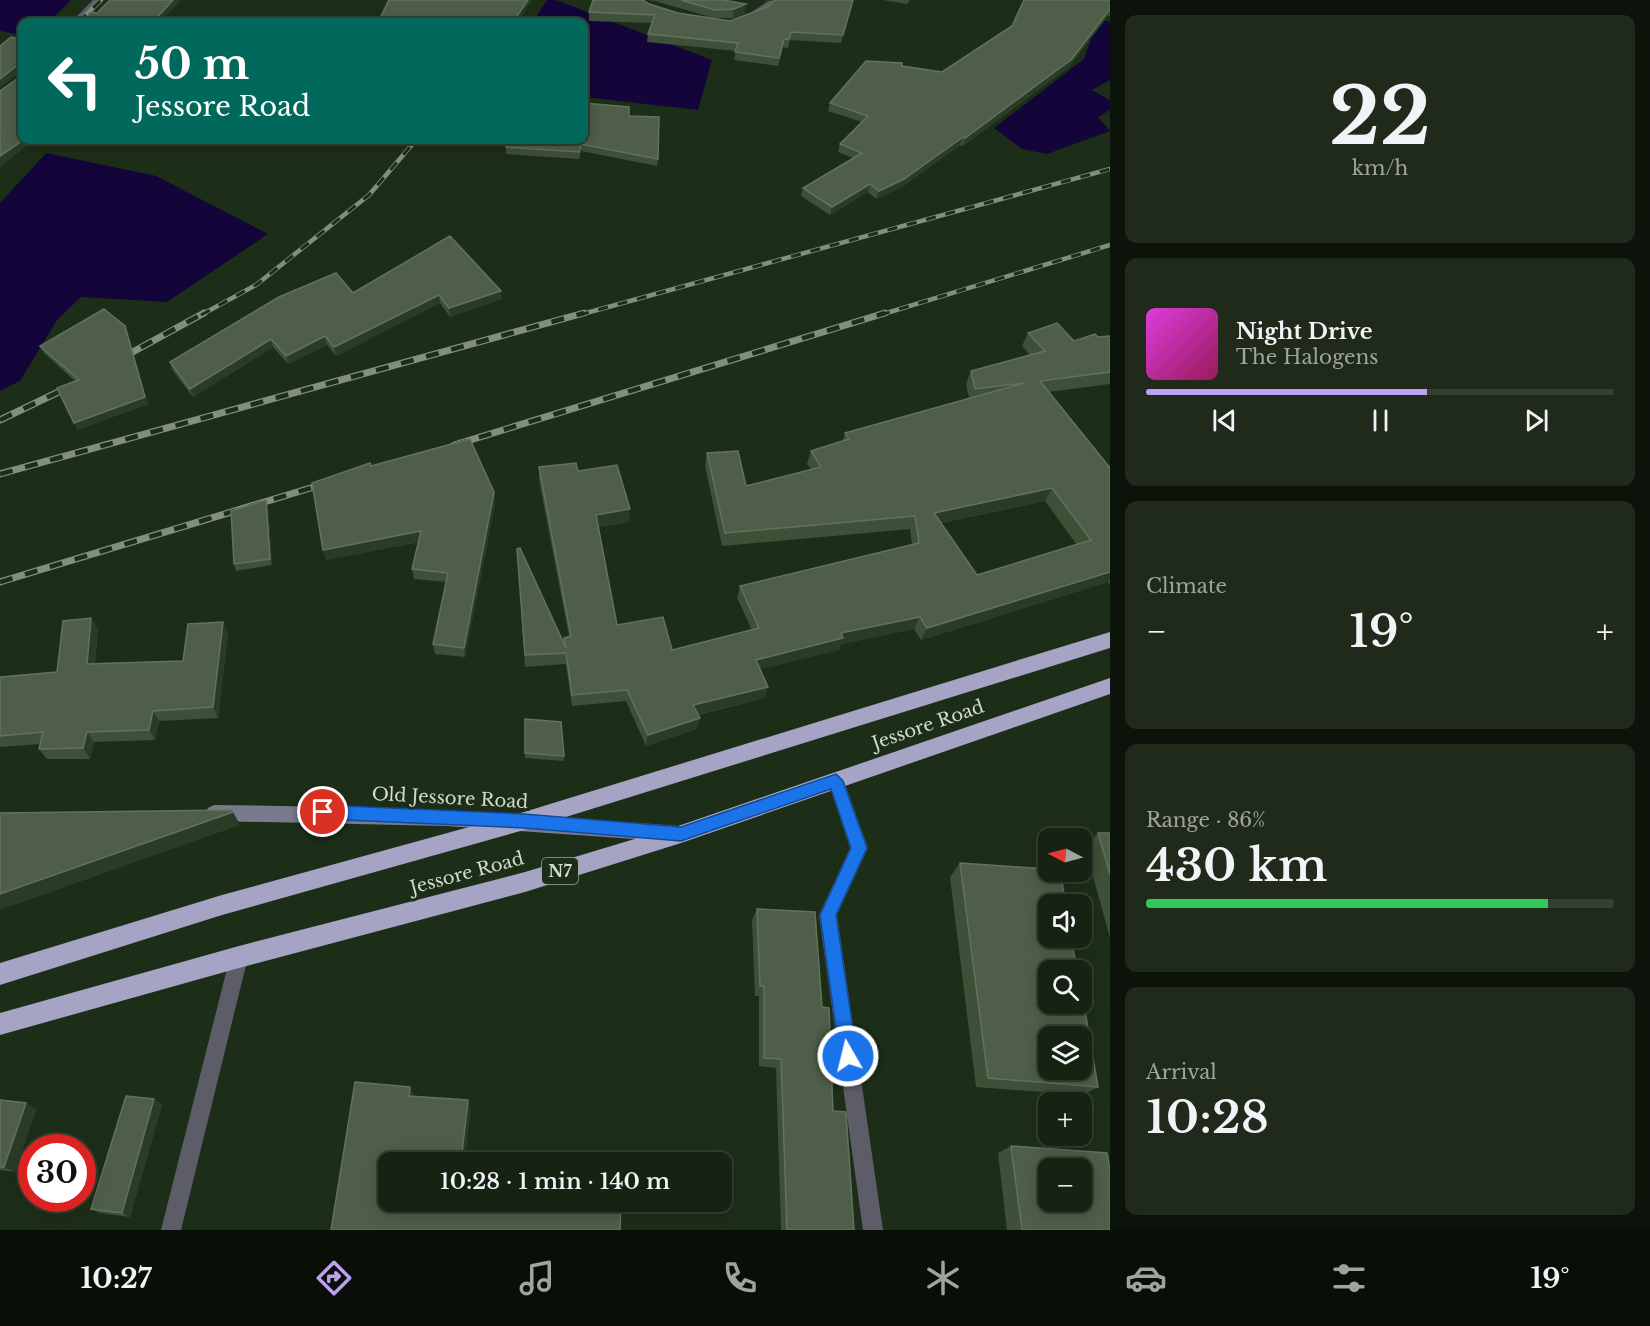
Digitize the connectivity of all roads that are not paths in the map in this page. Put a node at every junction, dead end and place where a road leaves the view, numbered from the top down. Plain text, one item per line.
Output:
1 (98, 0) edge
2 (777, 0) edge
3 (80, 18) edge
4 (742, 20) edge
5 (1110, 640) edge
6 (1110, 686) edge
7 (836, 781) junction
8 (198, 814) edge
9 (524, 821) junction
10 (681, 834) junction
11 (239, 957) junction
12 (0, 974) edge
13 (0, 1024) edge
14 (171, 1230) edge
15 (873, 1230) edge

1 - 3 street
2 - 4 street
5 - 9 highway, Jessore Road
6 - 7 highway, Jessore Road / N7
7 - 10 highway, Jessore Road / N7
7 - 15 street
8 - 9 main road, Old Jessore Road
9 - 10 main road, Old Jessore Road
9 - 12 highway, Jessore Road
10 - 11 highway, Jessore Road / N7
11 - 13 highway, Jessore Road / N7
11 - 14 street

